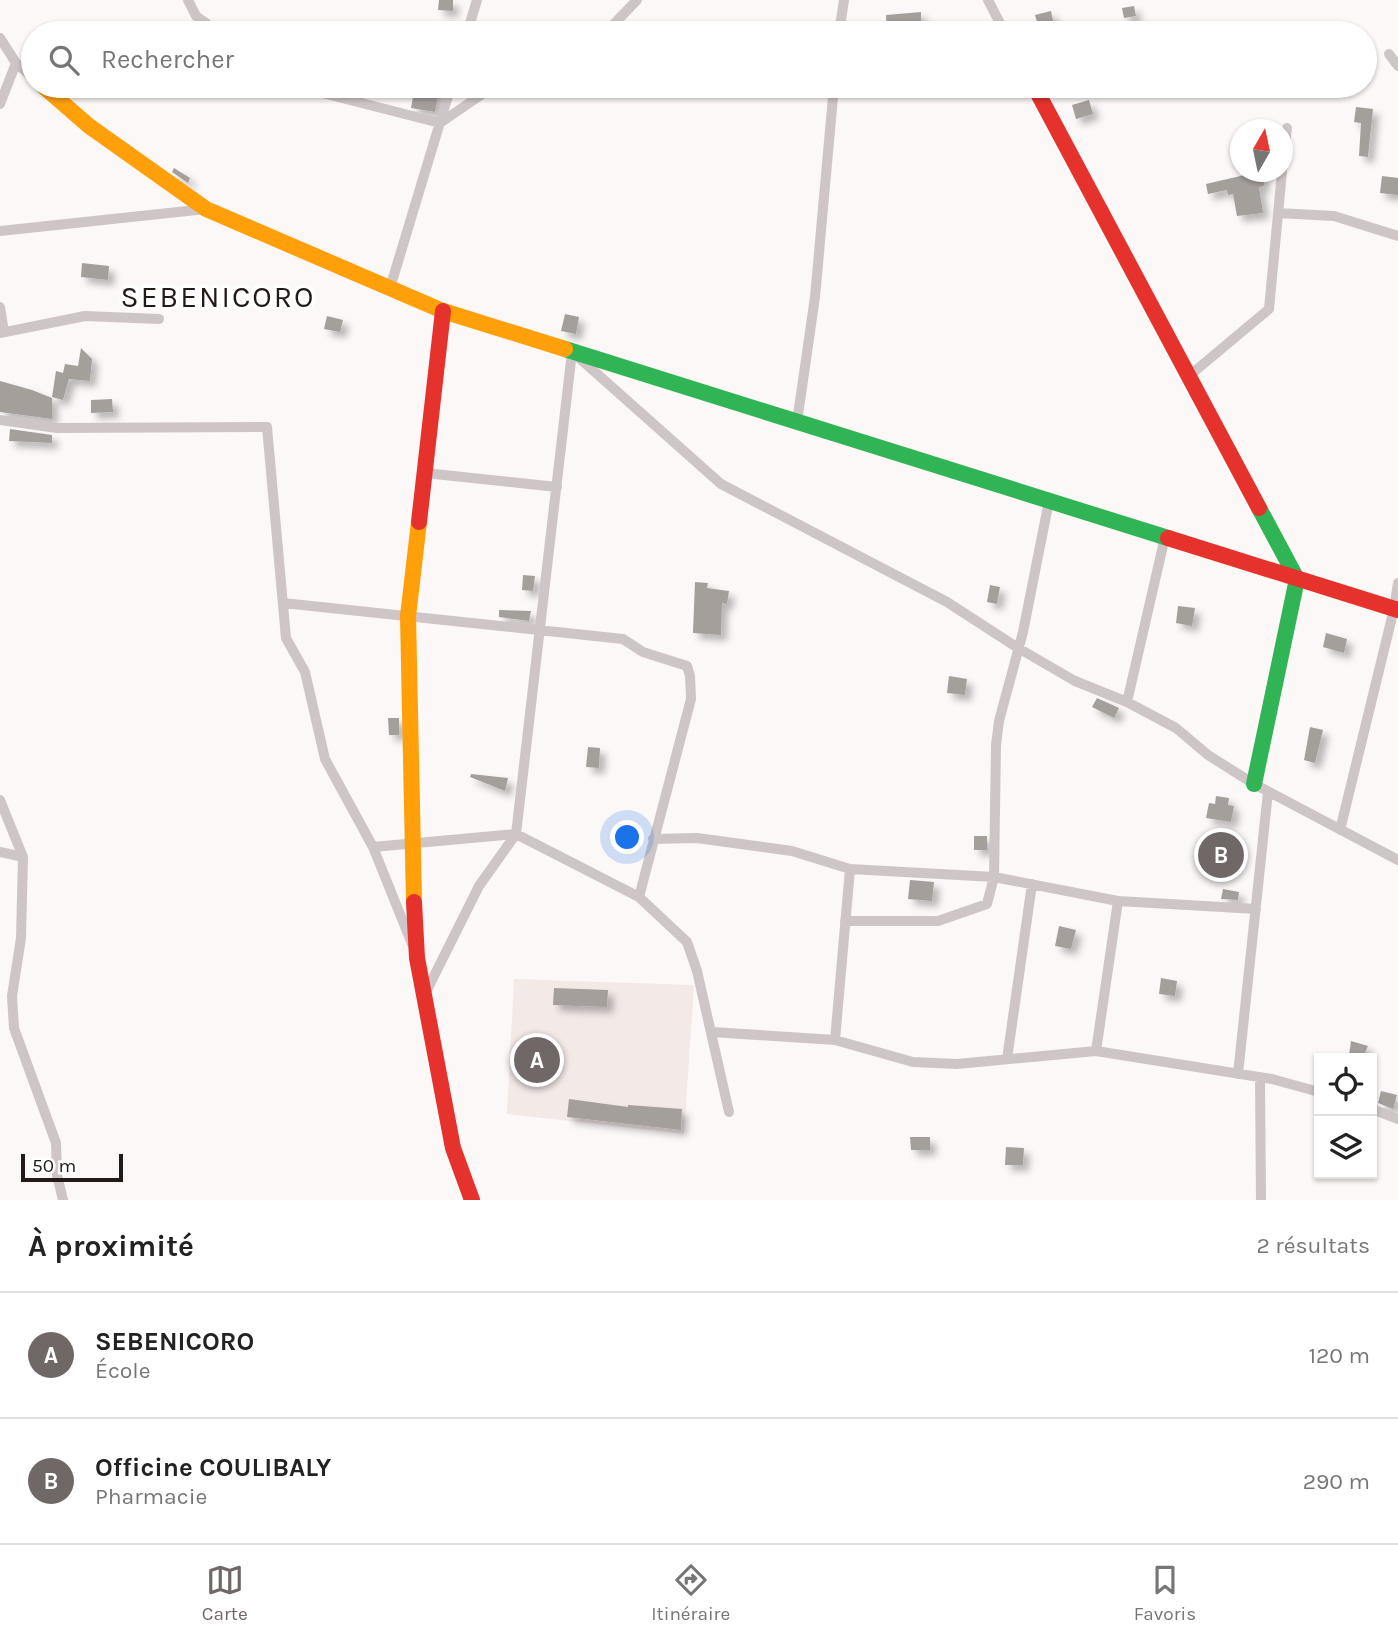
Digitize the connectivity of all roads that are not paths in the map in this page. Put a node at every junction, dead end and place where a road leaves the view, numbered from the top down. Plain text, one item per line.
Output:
1 (188, 0) edge
2 (477, 0) edge
3 (637, 0) edge
4 (844, 0) edge
5 (988, 0) edge
6 (203, 21) edge
7 (471, 21) edge
8 (617, 21) edge
9 (841, 21) edge
10 (999, 21) edge
11 (0, 38) edge
12 (1389, 54) dead end
13 (16, 63) junction
14 (1398, 66) edge
15 (21, 67) edge
16 (57, 98) edge
17 (336, 98) edge
18 (447, 98) edge
19 (476, 98) edge
20 (833, 98) edge
21 (1040, 98) edge
22 (0, 104) edge
23 (440, 123) junction
24 (1281, 182) edge
25 (206, 209) junction
26 (1278, 213) junction
27 (0, 230) edge
28 (1398, 236) edge
29 (390, 288) junction
30 (0, 307) edge
31 (443, 311) junction
32 (159, 319) dead end
33 (2, 333) edge
34 (572, 352) junction
35 (1189, 376) junction
36 (0, 420) edge
37 (797, 422) junction
38 (425, 473) junction
39 (557, 487) junction
40 (1049, 501) junction
41 (1165, 537) junction
42 (1297, 579) junction
43 (1398, 583) edge
44 (283, 603) junction
45 (1396, 610) edge
46 (408, 616) junction
47 (540, 630) junction
48 (1018, 648) junction
49 (1127, 702) junction
50 (1261, 788) junction
51 (0, 800) edge
52 (1340, 830) junction
53 (516, 834) junction
54 (653, 839) junction
55 (412, 844) junction
56 (373, 847) junction
57 (0, 852) edge
58 (23, 857) junction
59 (1398, 860) edge
60 (850, 869) junction
61 (994, 877) junction
62 (1032, 884) junction
63 (639, 897) junction
64 (1118, 901) junction
65 (1256, 909) junction
66 (845, 921) junction
67 (417, 958) junction
68 (424, 996) junction
69 (712, 1032) junction
70 (835, 1040) junction
71 (1096, 1051) junction
72 (1007, 1059) junction
73 (1238, 1074) junction
74 (1260, 1077) junction
75 (1314, 1091) edge
76 (1377, 1111) edge
77 (729, 1112) dead end
78 (1398, 1119) edge
79 (63, 1200) edge
80 (472, 1200) edge
81 (1261, 1200) edge

1 - 6 street
2 - 7 street
3 - 8 street
4 - 9 street
5 - 10 street
11 - 13 street
12 - 14 street
13 - 15 street
13 - 22 street
16 - 25 street
17 - 23 street
18 - 23 street
19 - 23 street
20 - 37 street
21 - 35 street
23 - 29 street
24 - 26 street
25 - 27 street
25 - 29 street
26 - 28 street
26 - 35 street
29 - 31 street
30 - 33 street
31 - 34 street
31 - 38 street
32 - 33 street
34 - 37 street
34 - 39 street
34 - 48 street
35 - 42 street
36 - 44 street
37 - 40 street
38 - 39 street
38 - 46 street
39 - 47 street
40 - 41 street
40 - 48 street
41 - 42 street
41 - 49 street
42 - 45 street
42 - 50 street
43 - 45 street
44 - 46 street
44 - 56 street
45 - 52 street
46 - 47 street
46 - 55 street
47 - 53 street
47 - 54 street
48 - 49 street
48 - 61 street
49 - 50 street
50 - 52 street
50 - 65 street
51 - 58 street
52 - 59 street
53 - 55 street
53 - 63 street
53 - 68 street
54 - 60 street
54 - 63 street
55 - 56 street
55 - 67 street
56 - 67 street
57 - 58 street
58 - 79 street
60 - 61 street
60 - 66 street
61 - 62 street
61 - 66 street
62 - 64 street
62 - 72 street
63 - 69 street
64 - 65 street
64 - 71 street
65 - 73 street
66 - 70 street
67 - 68 street
68 - 80 street
69 - 70 street
69 - 77 street
70 - 72 street
71 - 72 street
71 - 73 street
73 - 74 street
74 - 75 street
74 - 81 street
76 - 78 street

